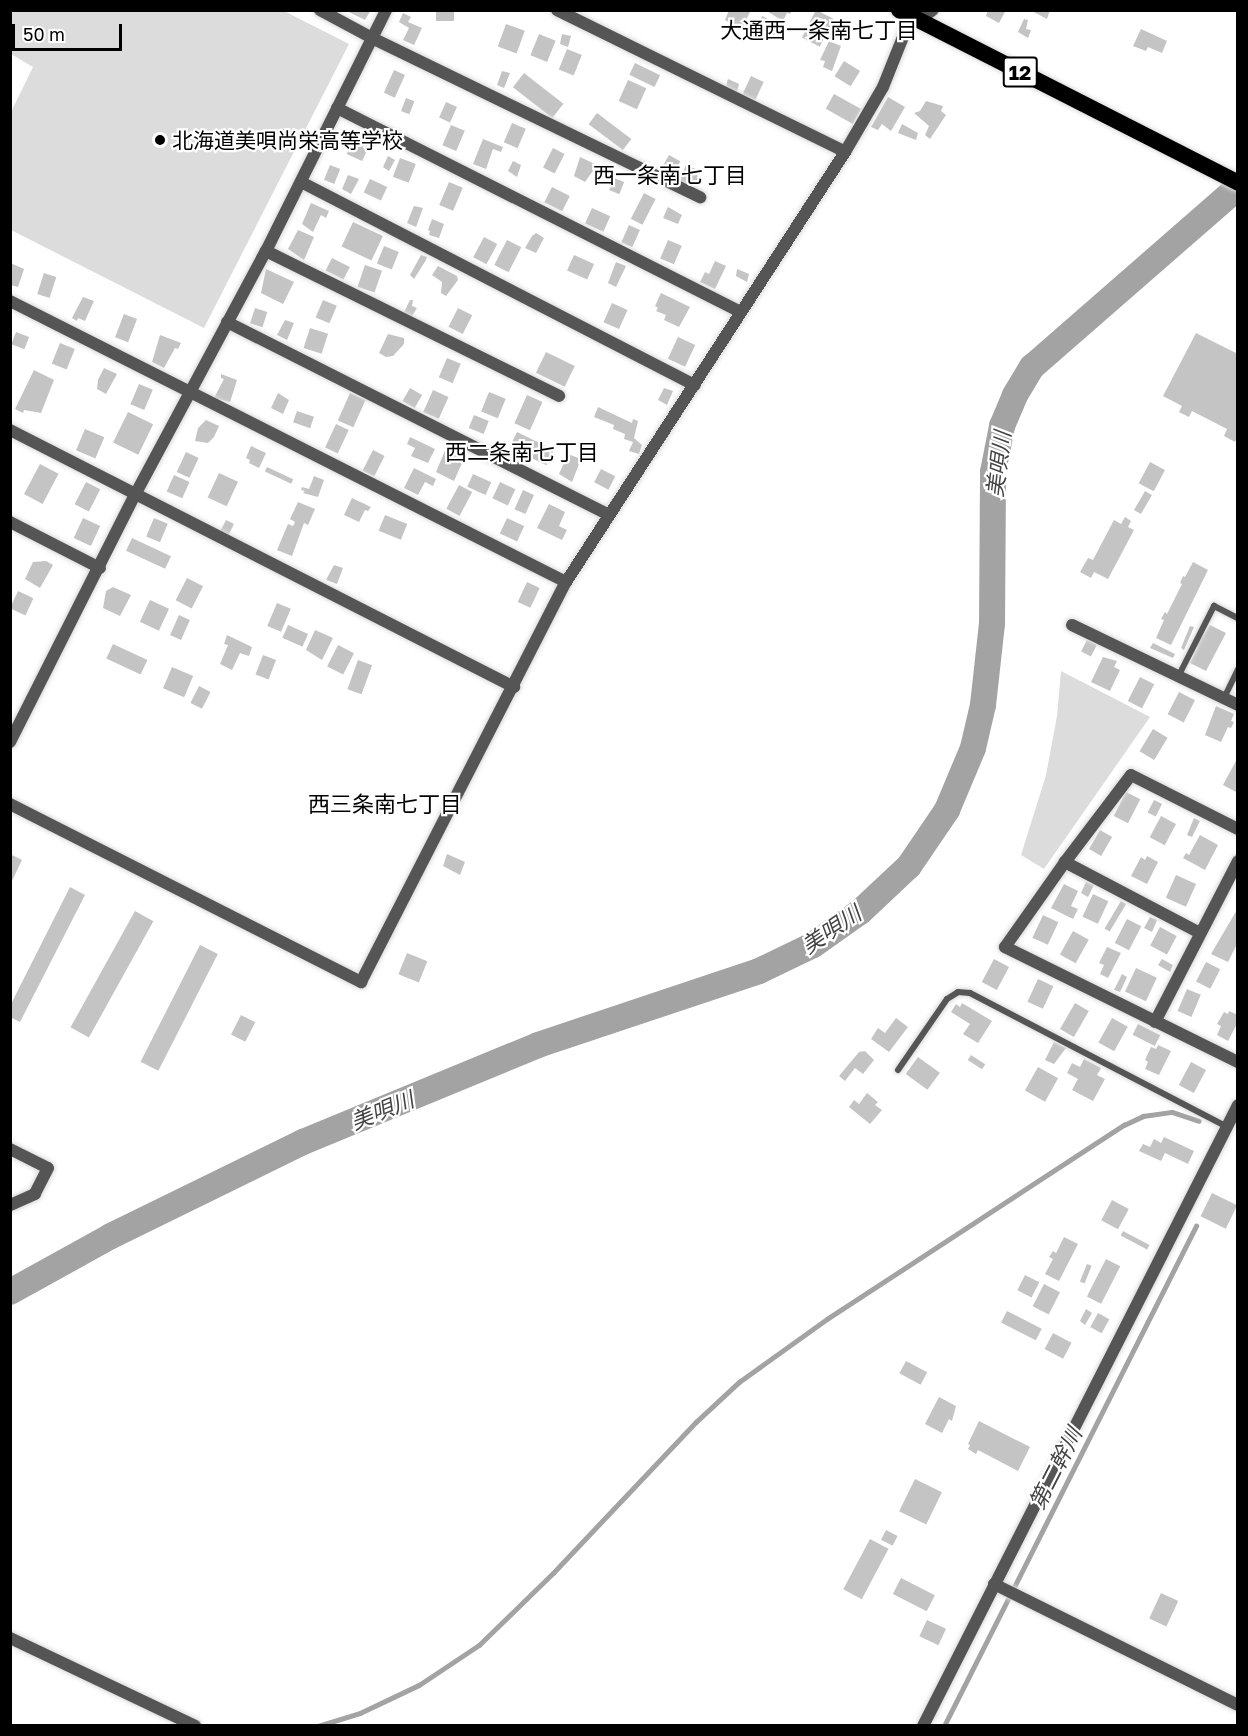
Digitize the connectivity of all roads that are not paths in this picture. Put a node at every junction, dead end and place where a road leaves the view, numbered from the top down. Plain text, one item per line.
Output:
1 (320, 10) edge
2 (386, 10) edge
3 (558, 10) edge
4 (933, 10) edge
5 (910, 16) edge
6 (372, 38) junction
7 (337, 108) junction
8 (845, 152) junction
9 (301, 182) junction
10 (1238, 183) edge
11 (700, 197) dead end
12 (266, 251) junction
13 (10, 301) edge
14 (740, 312) junction
15 (227, 322) junction
16 (695, 385) junction
17 (192, 393) junction
18 (559, 396) dead end
19 (10, 430) edge
20 (136, 493) junction
21 (609, 515) junction
22 (10, 522) edge
23 (100, 568) junction
24 (566, 582) junction
25 (1238, 618) edge
26 (1072, 625) dead end
27 (1238, 669) edge
28 (1178, 677) junction
29 (514, 687) junction
30 (1224, 698) junction
31 (1238, 705) edge
32 (10, 742) edge
33 (10, 804) edge
34 (1238, 829) edge
35 (1238, 861) edge
36 (1065, 862) junction
37 (1200, 933) junction
38 (1155, 1022) junction
39 (1238, 1062) edge
40 (898, 1070) dead end
41 (1238, 1105) edge
42 (1232, 1122) edge
43 (10, 1149) edge
44 (10, 1205) edge
45 (994, 1584) junction
46 (10, 1638) edge
47 (1238, 1705) edge
48 (195, 1725) edge
49 (923, 1725) edge

1 - 6 street
2 - 6 street
3 - 8 street
4 - 5 street
5 - 8 street
5 - 10 highway, 12
6 - 7 street
6 - 11 street
7 - 9 street
7 - 14 street
8 - 14 street
9 - 12 street
9 - 16 street
12 - 15 street
12 - 18 street
13 - 17 street
14 - 16 street
15 - 17 street
15 - 21 street
16 - 21 street
17 - 20 street
17 - 24 street
19 - 20 street
20 - 23 street
20 - 29 street
21 - 24 street
22 - 23 street
23 - 32 street
24 - 29 street
25 - 28 lane
26 - 28 street
27 - 30 lane
28 - 30 street
29 - 33 street
30 - 31 street
34 - 36 street
35 - 37 street
36 - 37 street
36 - 38 street
37 - 38 street
38 - 39 street
40 - 42 lane
41 - 42 street
42 - 45 street
43 - 44 street
45 - 47 street
45 - 49 street
46 - 48 street

